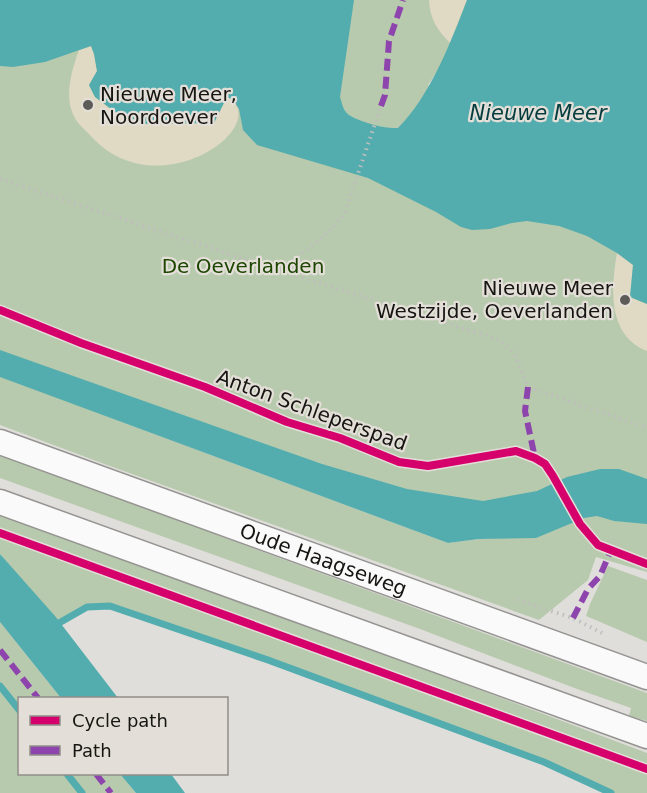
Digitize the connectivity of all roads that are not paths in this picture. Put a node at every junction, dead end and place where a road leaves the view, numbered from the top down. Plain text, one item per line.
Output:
1 (0, 442) edge
2 (0, 502) edge
3 (647, 677) edge
4 (647, 736) edge

1 - 3 street, Oude Haagseweg
2 - 4 street

